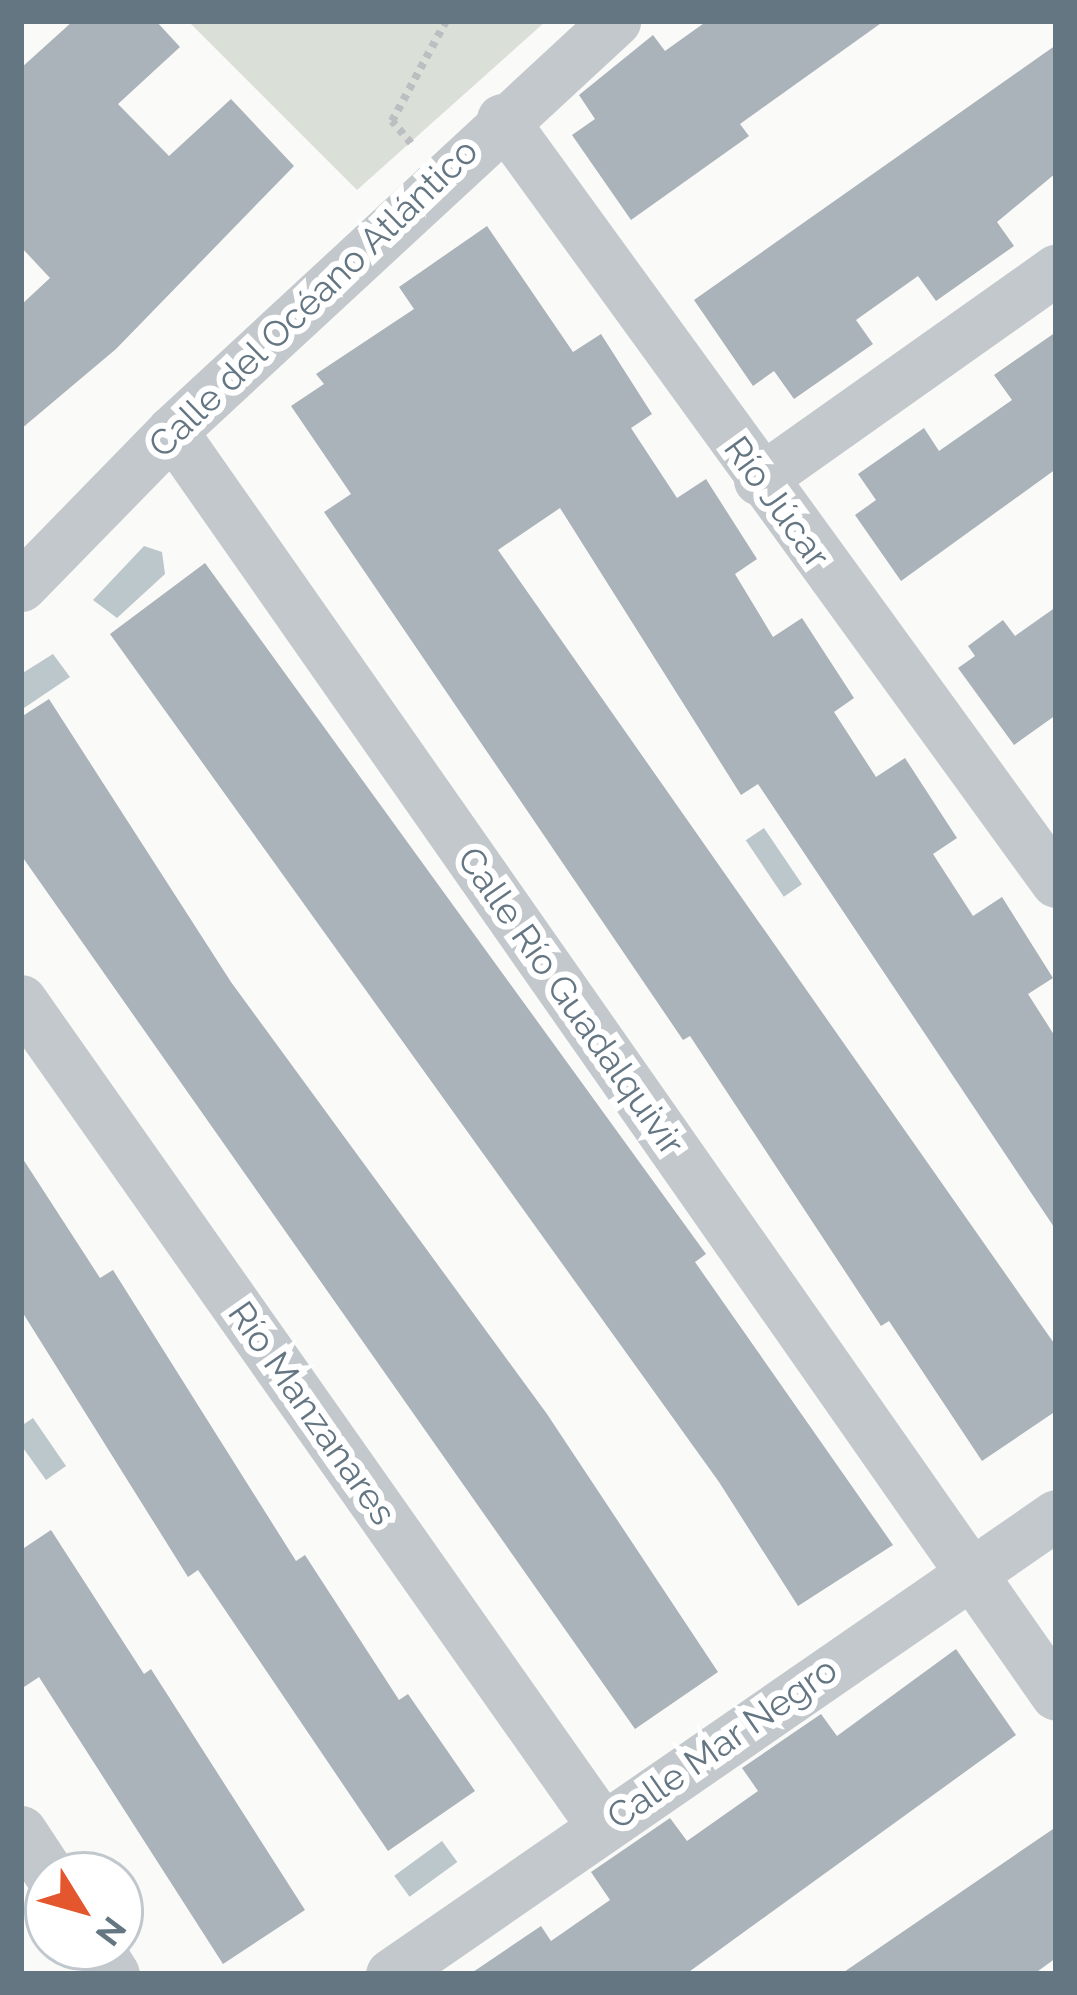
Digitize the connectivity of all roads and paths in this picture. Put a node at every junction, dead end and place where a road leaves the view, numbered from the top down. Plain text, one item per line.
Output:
1 (446, 21) edge
2 (615, 21) edge
3 (502, 119) junction
4 (453, 165) junction
5 (1056, 270) edge
6 (172, 431) junction
7 (759, 480) junction
8 (21, 586) edge
9 (1042, 829) edge
10 (1056, 882) edge
11 (21, 1000) edge
12 (1056, 1515) edge
13 (969, 1571) junction
14 (1056, 1695) edge
15 (602, 1826) junction
16 (391, 1974) edge

1 - 4 path
2 - 3 street, Calle del Océano Atlántico
3 - 4 street, Calle del Océano Atlántico
3 - 7 street, Río Júcar
4 - 6 street, Calle del Océano Atlántico
5 - 7 street
6 - 8 street, Calle del Océano Atlántico
6 - 13 street, Calle Río Guadalquivir
7 - 9 street, Río Júcar
9 - 10 street, Río Júcar
11 - 15 street, Río Manzanares
12 - 13 street, Calle Mar Negro
13 - 14 street, Calle Río Guadalquivir
13 - 15 street, Calle Mar Negro
15 - 16 street, Calle Mar Negro

